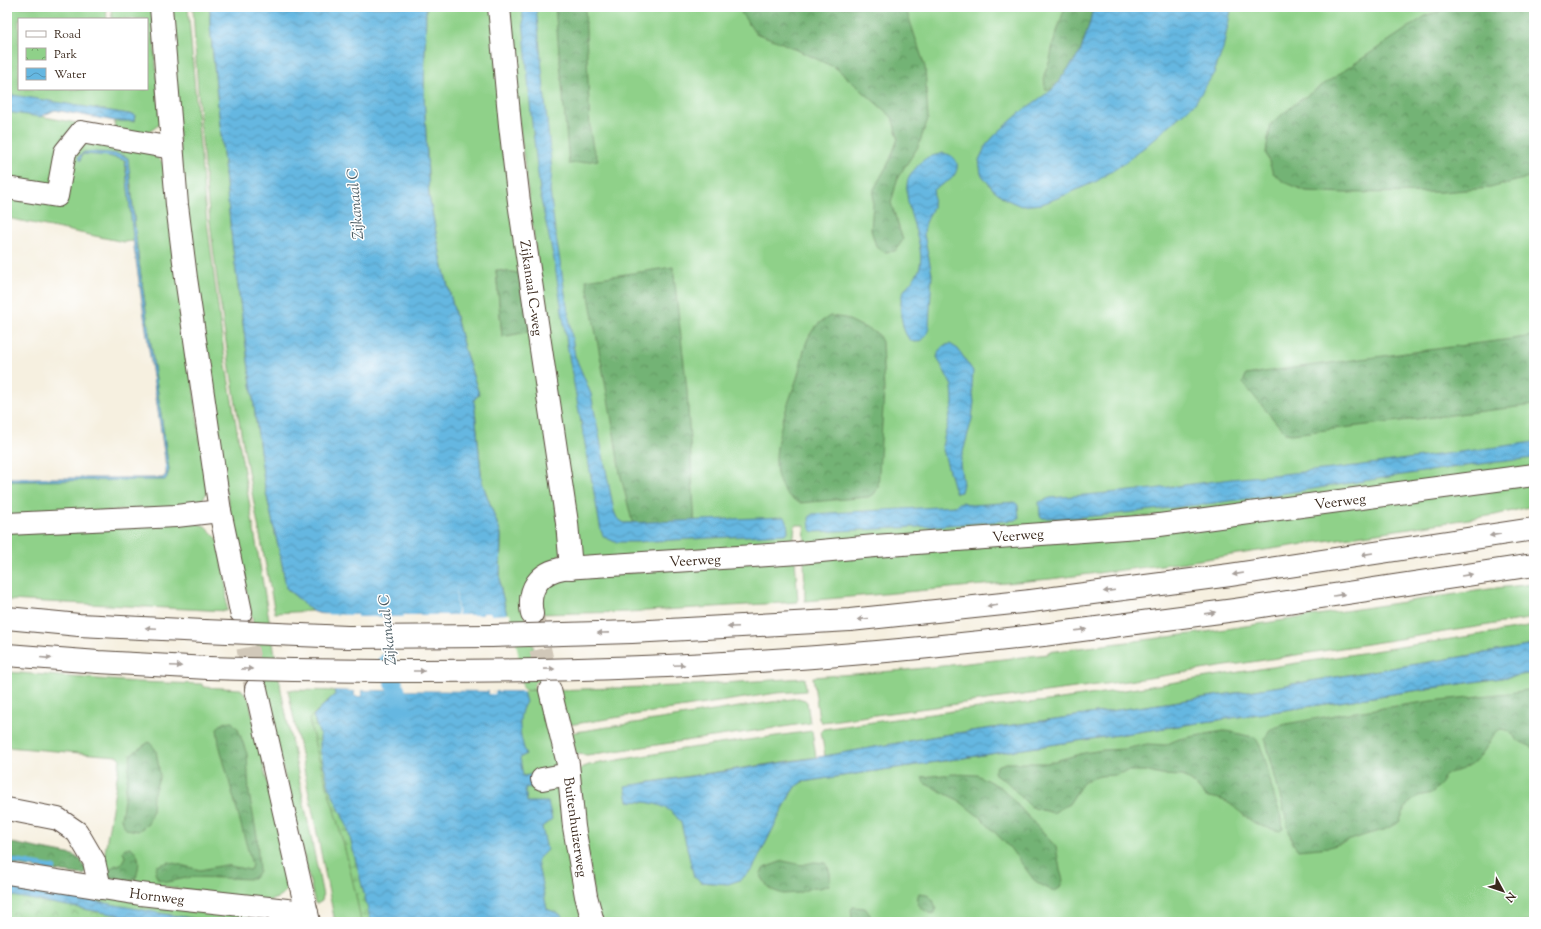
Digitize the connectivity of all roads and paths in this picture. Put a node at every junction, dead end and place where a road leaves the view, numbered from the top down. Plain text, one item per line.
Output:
1 (161, 7) edge
2 (499, 7) edge
3 (172, 148) junction
4 (7, 188) edge
5 (1534, 475) edge
6 (220, 512) junction
7 (7, 524) edge
8 (1534, 529) edge
9 (1534, 565) edge
10 (571, 568) junction
11 (240, 612) tunnel mouth
12 (532, 614) tunnel mouth
13 (7, 618) edge
14 (7, 655) edge
15 (256, 689) tunnel mouth
16 (550, 690) tunnel mouth
17 (569, 774) junction
18 (542, 779) dead end
19 (7, 809) edge
20 (7, 873) edge
21 (100, 888) junction
22 (308, 918) edge
23 (592, 922) edge

1 - 3 main road
2 - 10 main road, Zijkanaal C-weg
3 - 4 main road
3 - 6 main road
5 - 10 main road, Veerweg
6 - 7 main road
6 - 11 main road
8 -> 13 main road, bridge
14 -> 9 main road, bridge
10 - 12 main road, Veerweg
15 - 22 main road
16 - 17 main road, Buitenhuizerweg
17 - 18 main road
17 - 23 main road, Buitenhuizerweg
19 - 21 main road
20 - 21 main road, Hornweg
21 - 22 main road, Hornweg

